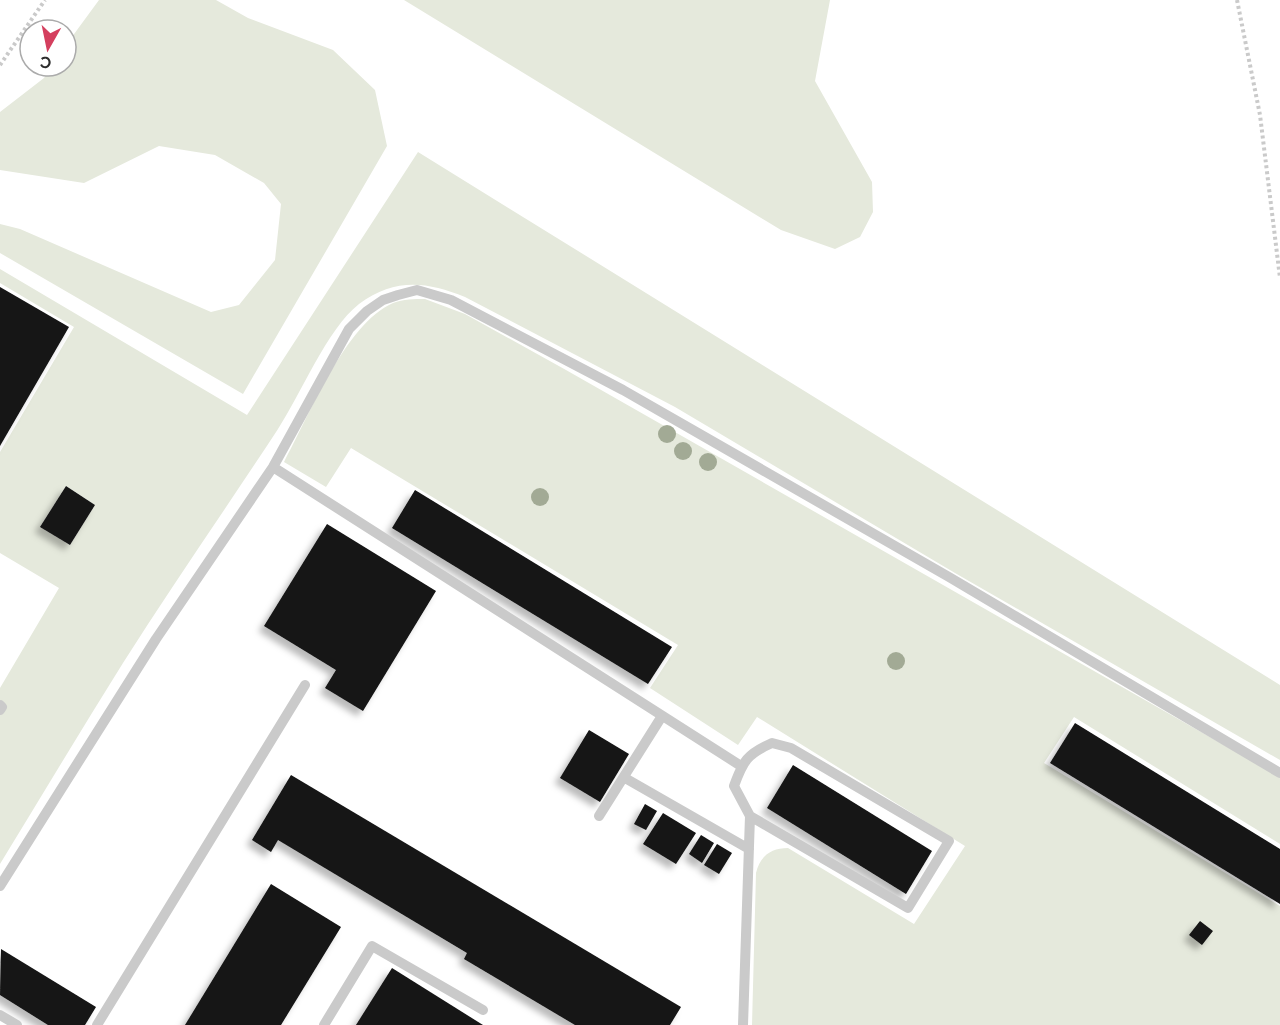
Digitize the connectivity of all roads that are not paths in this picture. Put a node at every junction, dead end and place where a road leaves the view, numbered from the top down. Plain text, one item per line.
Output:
1 (273, 467) junction
2 (304, 685) dead end
3 (0, 705) edge
4 (0, 711) edge
5 (662, 716) junction
6 (741, 766) junction
7 (1280, 773) edge
8 (625, 778) junction
9 (599, 816) dead end
10 (750, 816) junction
11 (748, 849) junction
12 (0, 886) edge
13 (483, 1010) dead end
14 (0, 1015) edge
15 (17, 1025) edge
16 (97, 1025) edge
17 (324, 1025) edge
18 (743, 1025) edge

1 - 5 lane
1 - 7 lane
1 - 12 lane
2 - 16 lane
3 - 4 lane
5 - 6 lane
5 - 8 lane
6 - 10 lane
6 - 10 lane
8 - 9 lane
8 - 11 lane
10 - 11 lane
11 - 18 lane
13 - 17 lane
14 - 15 lane

